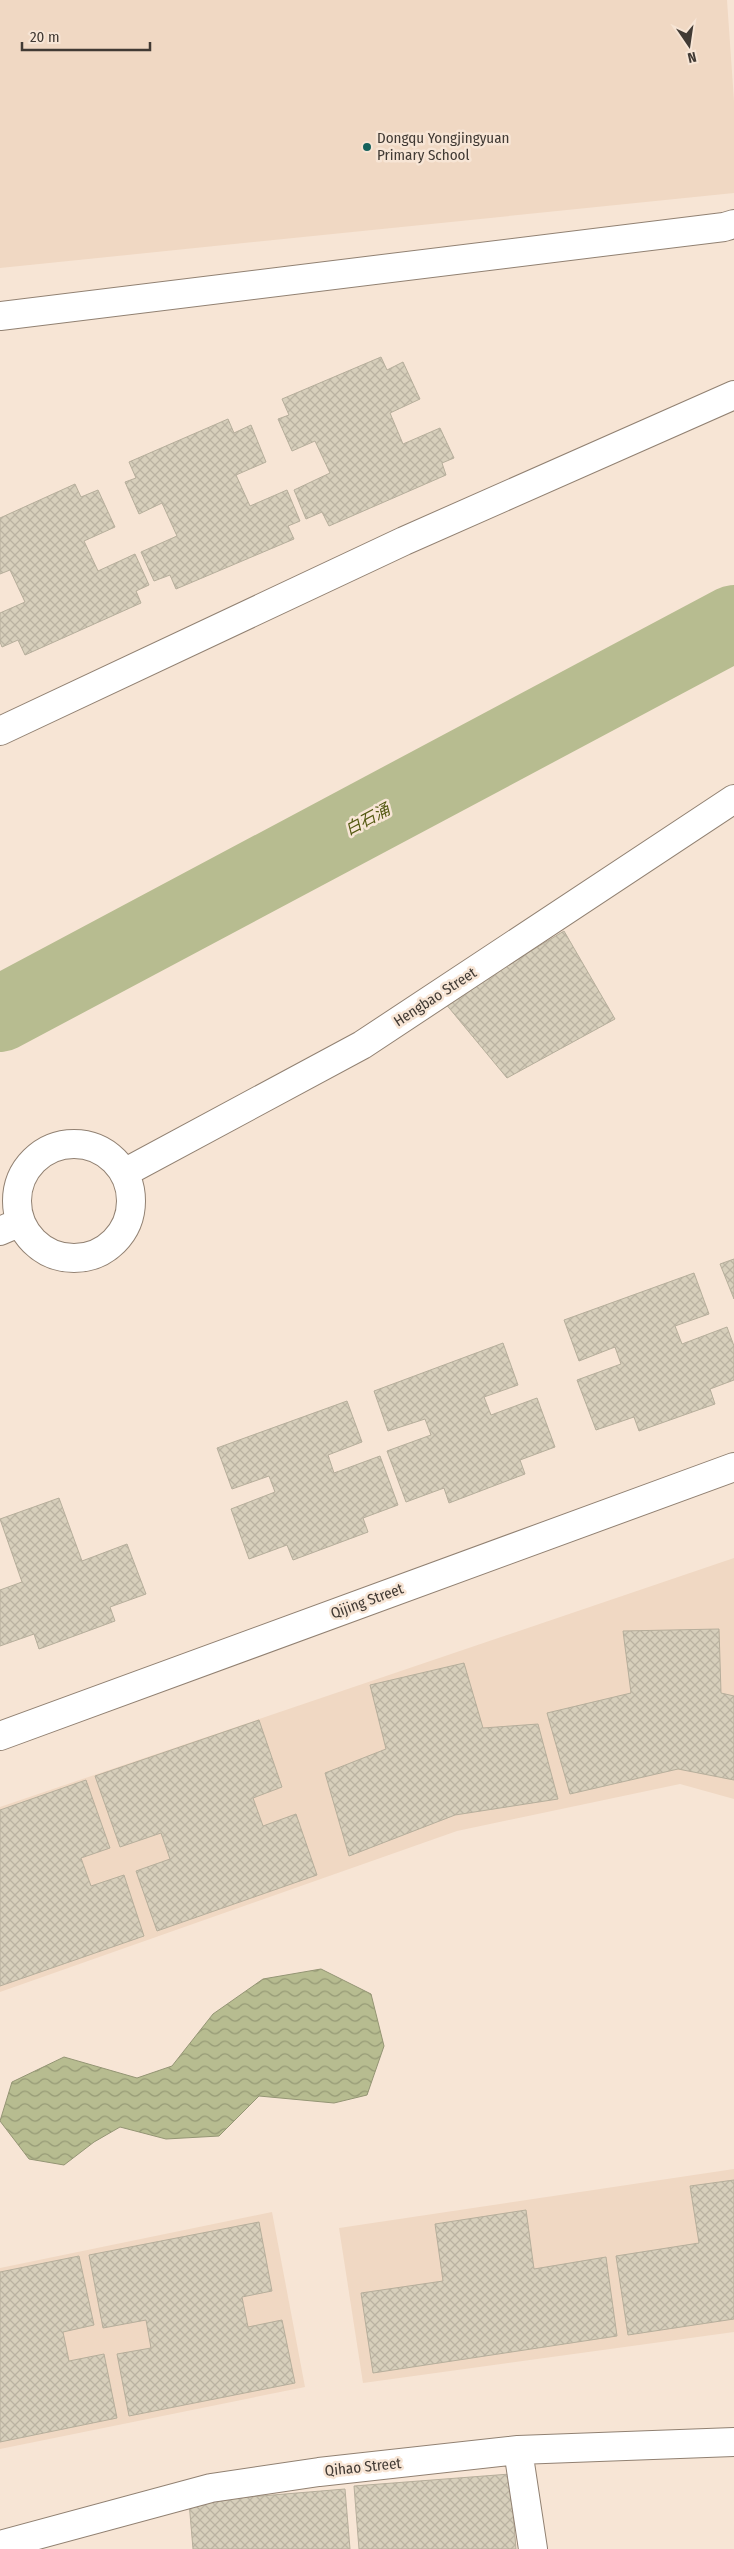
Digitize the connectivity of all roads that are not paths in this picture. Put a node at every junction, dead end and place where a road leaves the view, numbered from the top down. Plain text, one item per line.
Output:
1 (734, 224) edge
2 (0, 316) edge
3 (734, 395) edge
4 (0, 731) edge
5 (734, 799) edge
6 (124, 1173) junction
7 (11, 1227) edge
8 (734, 1466) edge
9 (0, 1736) edge
10 (734, 2442) edge
11 (518, 2450) junction
12 (0, 2545) edge
13 (533, 2549) edge

1 - 2 street
3 - 4 street
5 - 6 street, Hengbao Street
6 - 7 street
6 - 7 street
8 - 9 street, Qijing Street
10 - 11 street, Qihao Street
11 - 12 street, Qihao Street
11 - 13 street

